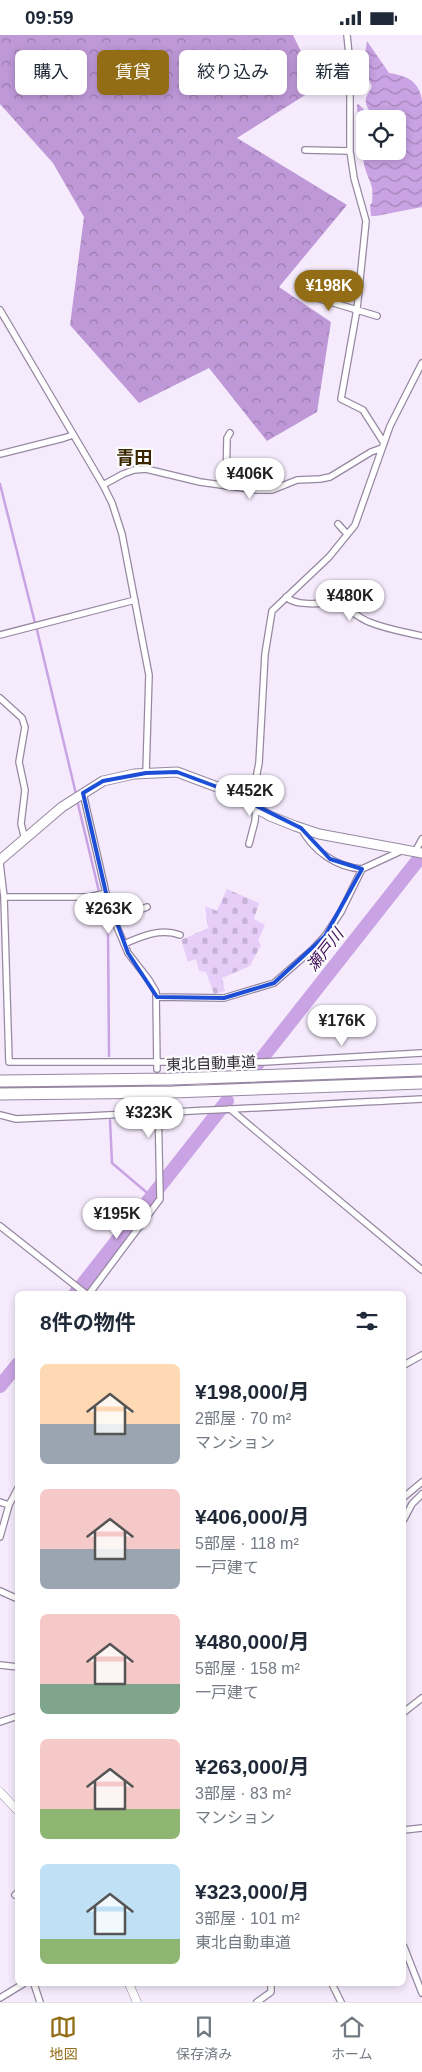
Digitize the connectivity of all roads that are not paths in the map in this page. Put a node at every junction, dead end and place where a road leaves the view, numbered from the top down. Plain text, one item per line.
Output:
1 (347, 35) edge
2 (305, 150) dead end
3 (350, 151) junction
4 (307, 295) dead end
5 (357, 309) junction
6 (0, 310) edge
7 (377, 316) dead end
8 (422, 363) edge
9 (230, 433) dead end
10 (73, 435) junction
11 (383, 445) junction
12 (0, 454) edge
13 (103, 485) junction
14 (226, 485) junction
15 (338, 524) dead end
16 (346, 534) junction
17 (286, 597) junction
18 (135, 600) junction
19 (0, 635) edge
20 (422, 636) edge
21 (0, 699) edge
22 (146, 773) junction
23 (79, 796) junction
24 (253, 805) junction
25 (301, 828) junction
26 (25, 839) junction
27 (422, 839) edge
28 (249, 844) dead end
29 (403, 850) junction
30 (418, 853) edge
31 (0, 861) edge
32 (362, 869) junction
33 (102, 895) junction
34 (4, 897) junction
35 (147, 907) dead end
36 (114, 921) junction
37 (180, 935) dead end
38 (124, 945) junction
39 (157, 997) junction
40 (422, 1053) edge
41 (158, 1061) junction
42 (158, 1069) dead end
43 (422, 1070) edge
44 (0, 1081) edge
45 (422, 1083) edge
46 (0, 1094) edge
47 (422, 1099) edge
48 (158, 1102) dead end
49 (228, 1109) junction
50 (159, 1112) junction
51 (0, 1115) edge
52 (0, 1226) edge
53 (422, 1269) edge
54 (84, 1291) edge
55 (88, 1291) edge
56 (422, 1355) edge
57 (406, 1364) edge
58 (422, 1482) edge
59 (15, 1494) edge
60 (422, 1494) edge
61 (406, 1495) edge
62 (0, 1502) edge
63 (9, 1505) junction
64 (406, 1516) edge
65 (0, 1537) edge
66 (0, 1591) edge
67 (15, 1598) edge
68 (0, 1665) edge
69 (15, 1667) edge
70 (422, 1698) edge
71 (406, 1710) edge
72 (15, 1717) edge
73 (0, 1722) edge
74 (0, 1792) edge
75 (15, 1808) edge
76 (422, 1828) edge
77 (406, 1830) edge
78 (406, 1952) edge
79 (19, 1986) edge
80 (35, 1986) edge
81 (130, 1986) edge
82 (271, 1986) edge
83 (333, 1986) edge
84 (422, 1993) edge
85 (0, 1998) edge
86 (40, 2002) edge
87 (137, 2002) edge
88 (257, 2002) edge
89 (341, 2002) edge

1 - 3 street
2 - 3 street
3 - 5 street
4 - 5 street
5 - 7 street
5 - 11 street
6 - 10 street
8 - 11 street
9 - 14 street
10 - 12 street
10 - 13 street
11 - 14 street
11 - 16 street
13 - 14 street
13 - 18 street
15 - 16 street
16 - 17 street
17 - 20 street
17 - 24 street
18 - 19 street
18 - 22 street
21 - 26 street
22 - 23 main road
22 - 24 main road
23 - 26 main road
23 - 33 street
24 - 25 main road
24 - 28 street
25 - 29 main road
25 - 32 street
26 - 31 main road
27 - 30 street
29 - 30 main road
29 - 32 street
31 - 34 street
32 - 39 street
33 - 34 street
33 - 36 street
34 - 41 street
35 - 36 street
36 - 38 street
37 - 38 street
38 - 39 street
39 - 41 street
40 - 41 street
41 - 42 street
43 - 44 highway, 東北自動車道
45 - 46 highway, 東北自動車道
47 - 49 street
48 - 50 street
49 - 50 street
49 - 53 street
50 - 51 street
50 - 55 street
52 - 54 street
56 - 57 street
58 - 61 street
59 - 63 street
60 - 64 street
62 - 63 street
63 - 65 street
66 - 67 street
68 - 69 street
70 - 71 street
72 - 73 street
74 - 75 street
76 - 77 street
78 - 84 street
79 - 85 street
80 - 86 street
81 - 87 street
82 - 88 street
83 - 89 street

